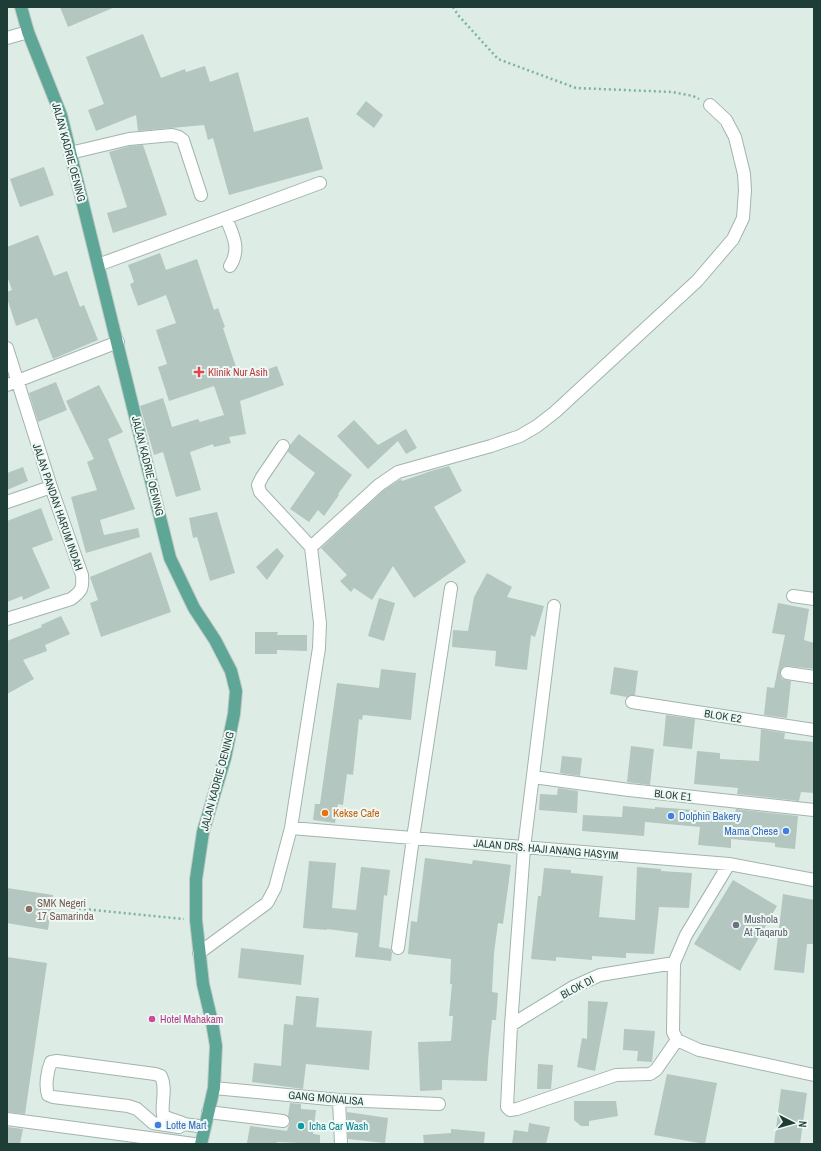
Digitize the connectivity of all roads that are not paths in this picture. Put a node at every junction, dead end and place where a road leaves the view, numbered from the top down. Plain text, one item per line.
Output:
1 (21, 7) edge
2 (28, 32) junction
3 (7, 38) edge
4 (710, 104) road end
5 (70, 153) junction
6 (320, 183) dead end
7 (201, 195) dead end
8 (226, 218) junction
9 (98, 265) junction
10 (230, 266) dead end
11 (118, 342) junction
12 (7, 348) edge
13 (12, 383) edge
14 (283, 446) dead end
15 (51, 487) junction
16 (7, 502) edge
17 (311, 547) junction
18 (451, 588) dead end
19 (793, 596) dead end
20 (814, 599) edge
21 (554, 606) dead end
22 (7, 619) edge
23 (787, 673) dead end
24 (814, 677) edge
25 (632, 702) dead end
26 (814, 730) edge
27 (533, 778) junction
28 (814, 810) edge
29 (291, 828) junction
30 (413, 838) junction
31 (524, 848) junction
32 (728, 864) junction
33 (814, 880) edge
34 (398, 948) dead end
35 (199, 953) junction
36 (674, 963) junction
37 (511, 1025) junction
38 (677, 1040) junction
39 (814, 1075) edge
40 (214, 1088) junction
41 (339, 1100) junction
42 (439, 1104) dead end
43 (208, 1112) junction
44 (7, 1119) edge
45 (283, 1121) dead end
46 (184, 1124) junction
47 (205, 1127) junction
48 (194, 1144) edge
49 (201, 1144) edge
50 (341, 1144) edge

1 - 2 main road, JALAN KADRIE OENING
2 - 3 street
2 - 5 main road, JALAN KADRIE OENING
4 - 17 street
5 - 7 street
5 - 9 main road, JALAN KADRIE OENING
6 - 8 street
8 - 9 street
8 - 10 street
9 - 11 main road, JALAN KADRIE OENING
11 - 13 street
11 - 35 main road, JALAN KADRIE OENING
12 - 13 street, JALAN PANDAN HARUM INDAH
13 - 15 street, JALAN PANDAN HARUM INDAH
14 - 17 street
15 - 16 street
15 - 22 street, JALAN PANDAN HARUM INDAH
17 - 29 street
18 - 30 street
19 - 20 street
21 - 27 street
23 - 24 street
25 - 26 street, BLOK E2
27 - 28 street, BLOK E1
27 - 31 street
29 - 30 street, JALAN DRS. HAJI ANANG HASYIM
29 - 35 street
30 - 31 street, JALAN DRS. HAJI ANANG HASYIM
30 - 34 street
31 - 32 street, JALAN DRS. HAJI ANANG HASYIM
31 - 37 street
32 - 33 street, JALAN DRS. HAJI ANANG HASYIM
32 - 36 street
35 - 40 main road, JALAN KADRIE OENING
36 - 37 street, BLOK DI
36 - 38 street
37 - 38 street
38 - 39 street
40 - 41 street, GANG MONALISA
40 - 43 main road, JALAN KADRIE OENING
41 - 42 street, GANG MONALISA
41 - 50 street
43 - 45 street
43 - 47 main road, JALAN KADRIE OENING
44 - 48 street
46 - 46 street
46 - 47 street
47 - 49 main road, JALAN KADRIE OENING

